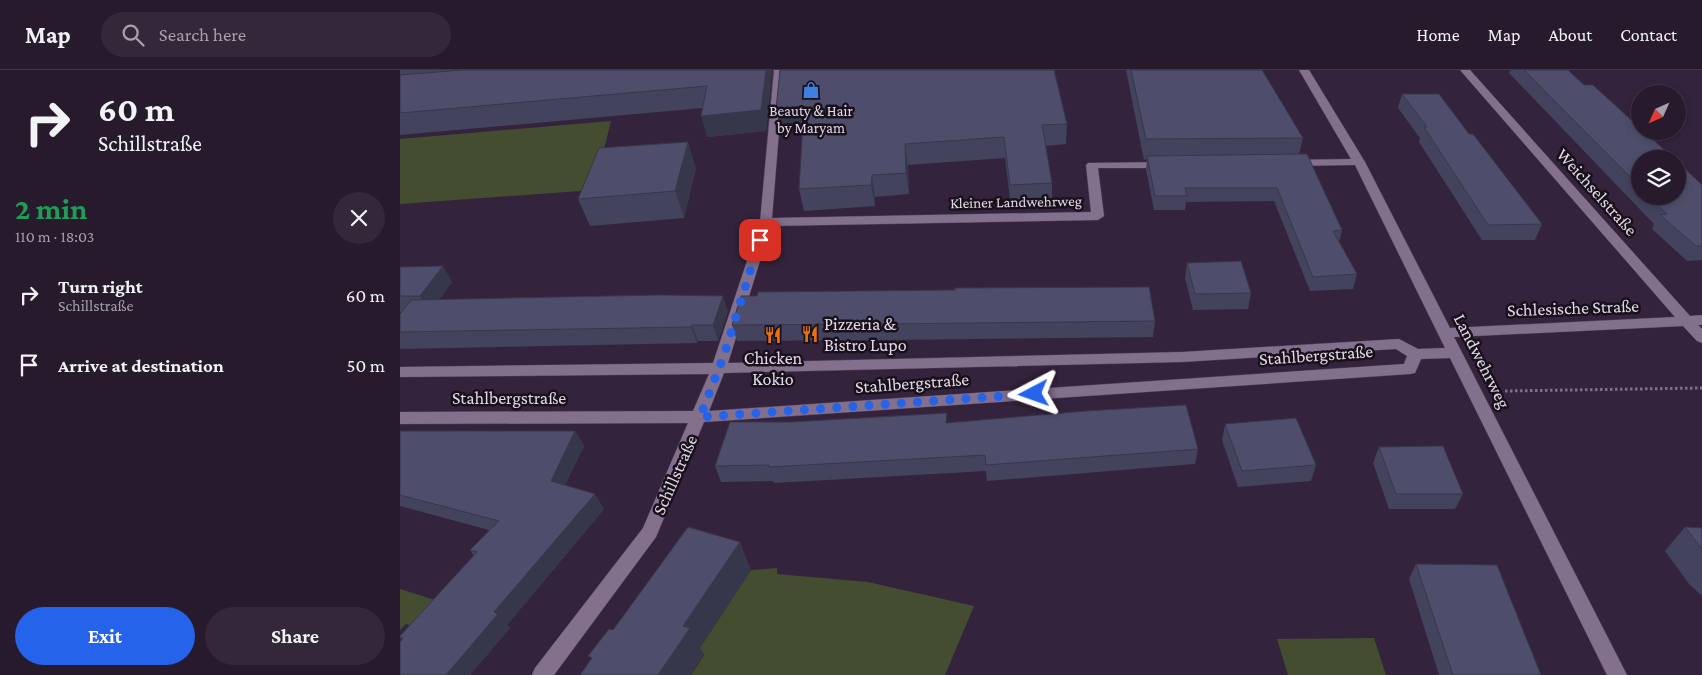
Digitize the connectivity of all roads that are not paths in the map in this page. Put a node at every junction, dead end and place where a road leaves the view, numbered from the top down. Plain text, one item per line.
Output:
1 (779, 70) edge
2 (1304, 70) edge
3 (1465, 70) edge
4 (1359, 162) junction
5 (1181, 164) edge
6 (1280, 164) edge
7 (766, 222) junction
8 (1695, 321) edge
9 (1445, 333) junction
10 (1702, 338) edge
11 (1456, 353) junction
12 (1415, 354) junction
13 (719, 368) junction
14 (400, 372) edge
15 (700, 417) junction
16 (400, 418) edge
17 (542, 675) edge
18 (1617, 675) edge

1 - 7 street, Schillstraße
2 - 4 street, Landwehrweg
3 - 8 street, Weichselstraße
4 - 6 street
4 - 9 street, Landwehrweg
5 - 7 street, Kleiner Landwehrweg
7 - 13 street, Schillstraße
8 - 9 street, Schlesische Straße
8 - 10 street, Weichselstraße
9 - 11 street, Landwehrweg
11 - 12 street, Stahlbergstraße
11 - 18 street, Landwehrweg
12 - 13 street, Stahlbergstraße
12 - 15 street, Stahlbergstraße
13 - 14 street, Stahlbergstraße
13 - 15 street, Schillstraße
15 - 16 street, Stahlbergstraße
15 - 17 street, Schillstraße

